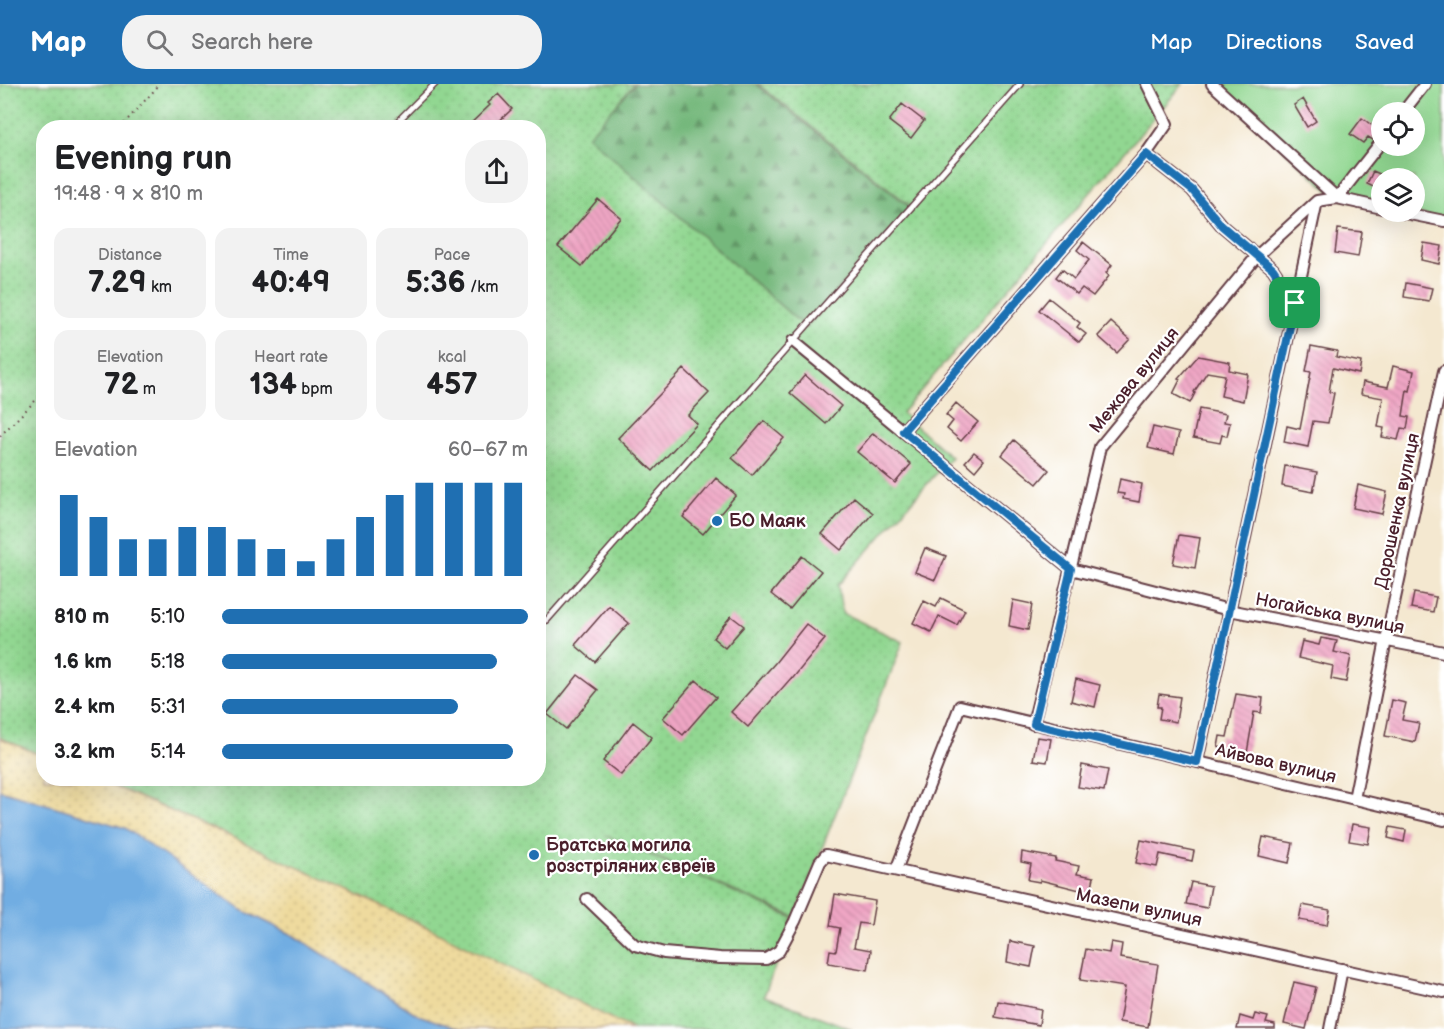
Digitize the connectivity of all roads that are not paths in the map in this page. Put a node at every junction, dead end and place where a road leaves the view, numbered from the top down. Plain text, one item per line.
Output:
1 (435, 84) edge
2 (1020, 84) edge
3 (1148, 84) edge
4 (1212, 84) edge
5 (1425, 84) edge
6 (1411, 102) edge
7 (399, 120) edge
8 (1146, 154) junction
9 (1371, 155) edge
10 (1337, 198) junction
11 (1317, 201) junction
12 (1371, 206) edge
13 (1425, 217) edge
14 (1444, 221) edge
15 (1257, 256) junction
16 (1295, 303) junction
17 (793, 341) junction
18 (1444, 371) edge
19 (903, 431) junction
20 (1071, 569) junction
21 (1229, 610) junction
22 (547, 620) dead end
23 (1386, 640) junction
24 (1444, 652) edge
25 (1034, 724) junction
26 (1197, 762) junction
27 (1354, 799) junction
28 (1444, 820) edge
29 (896, 870) junction
30 (587, 899) dead end
31 (1342, 969) junction
32 (1444, 992) edge
33 (1330, 1029) edge

1 - 7 lane
2 - 17 lane
3 - 8 street
4 - 10 street
5 - 6 street
8 - 15 street
8 - 19 street
9 - 10 street
10 - 11 street
10 - 12 street
11 - 15 street, Межова вулиця
11 - 16 street
13 - 14 street
15 - 16 street
15 - 20 street, Межова вулиця
16 - 21 street
17 - 19 street, Ногайська вулиця
17 - 22 lane
18 - 23 street, Дорошенка вулиця
19 - 20 street, Ногайська вулиця
20 - 21 street, Ногайська вулиця
20 - 25 street, Межова вулиця
21 - 23 street, Ногайська вулиця
21 - 26 street
23 - 24 street, Ногайська вулиця
23 - 27 street, Дорошенка вулиця
25 - 26 street, Айвова вулиця
25 - 29 street, Айвова вулиця
26 - 27 street, Айвова вулиця
27 - 28 street, Айвова вулиця
29 - 30 street, Мазепи вулиця
29 - 31 street, Мазепи вулиця
31 - 32 street, Мазепи вулиця
31 - 33 street

